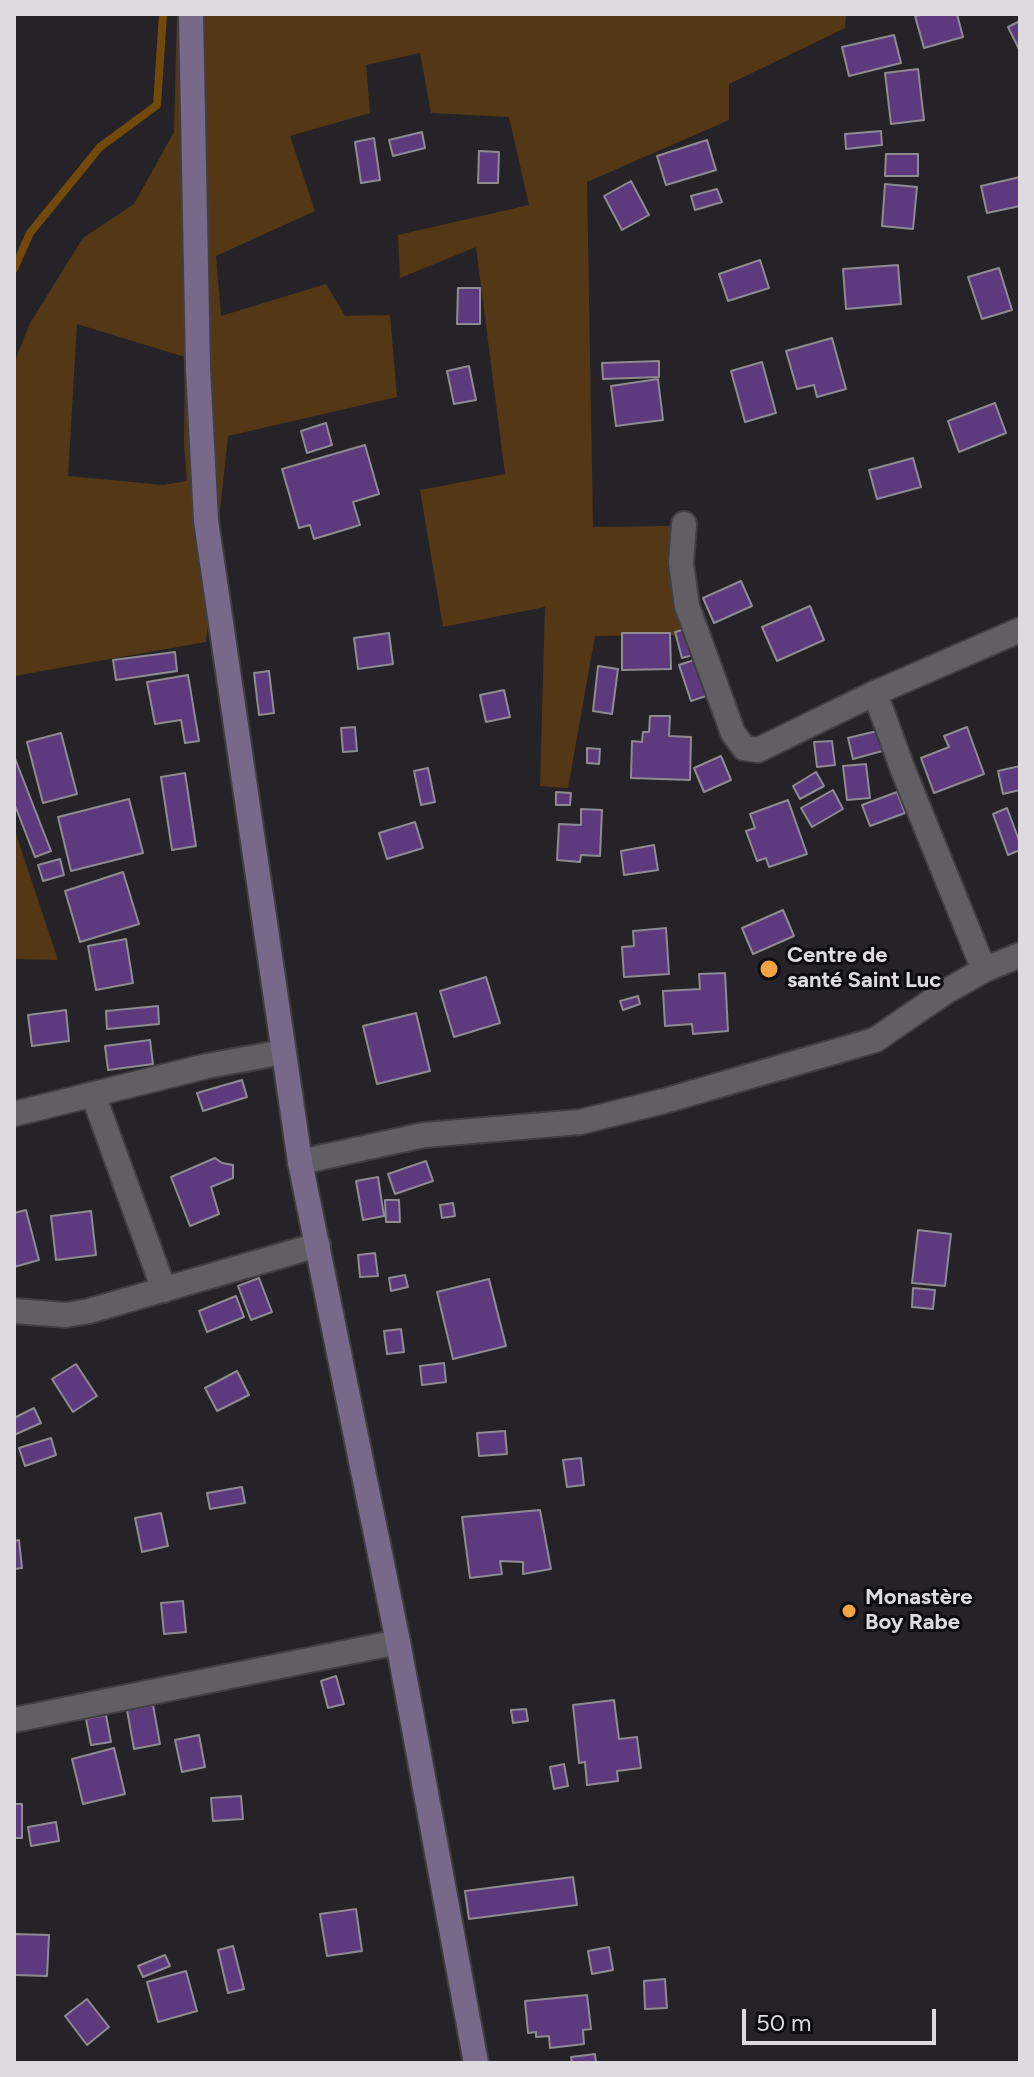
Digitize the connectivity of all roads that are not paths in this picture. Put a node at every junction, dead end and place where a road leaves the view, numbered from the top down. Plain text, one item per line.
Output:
1 (191, 14) edge
2 (684, 524) dead end
3 (1020, 630) edge
4 (875, 693) junction
5 (1020, 955) edge
6 (984, 970) junction
7 (284, 1052) junction
8 (93, 1094) junction
9 (14, 1114) edge
10 (300, 1162) junction
11 (318, 1245) junction
12 (164, 1290) junction
13 (14, 1311) edge
14 (398, 1642) junction
15 (14, 1720) edge
16 (476, 2063) edge

1 - 7 main road
2 - 4 street
3 - 4 street
4 - 6 street
5 - 6 street
6 - 10 street
7 - 8 street
7 - 10 main road
8 - 9 street
8 - 12 street
10 - 11 main road
11 - 12 street
11 - 14 main road
12 - 13 street
14 - 15 street
14 - 16 main road

